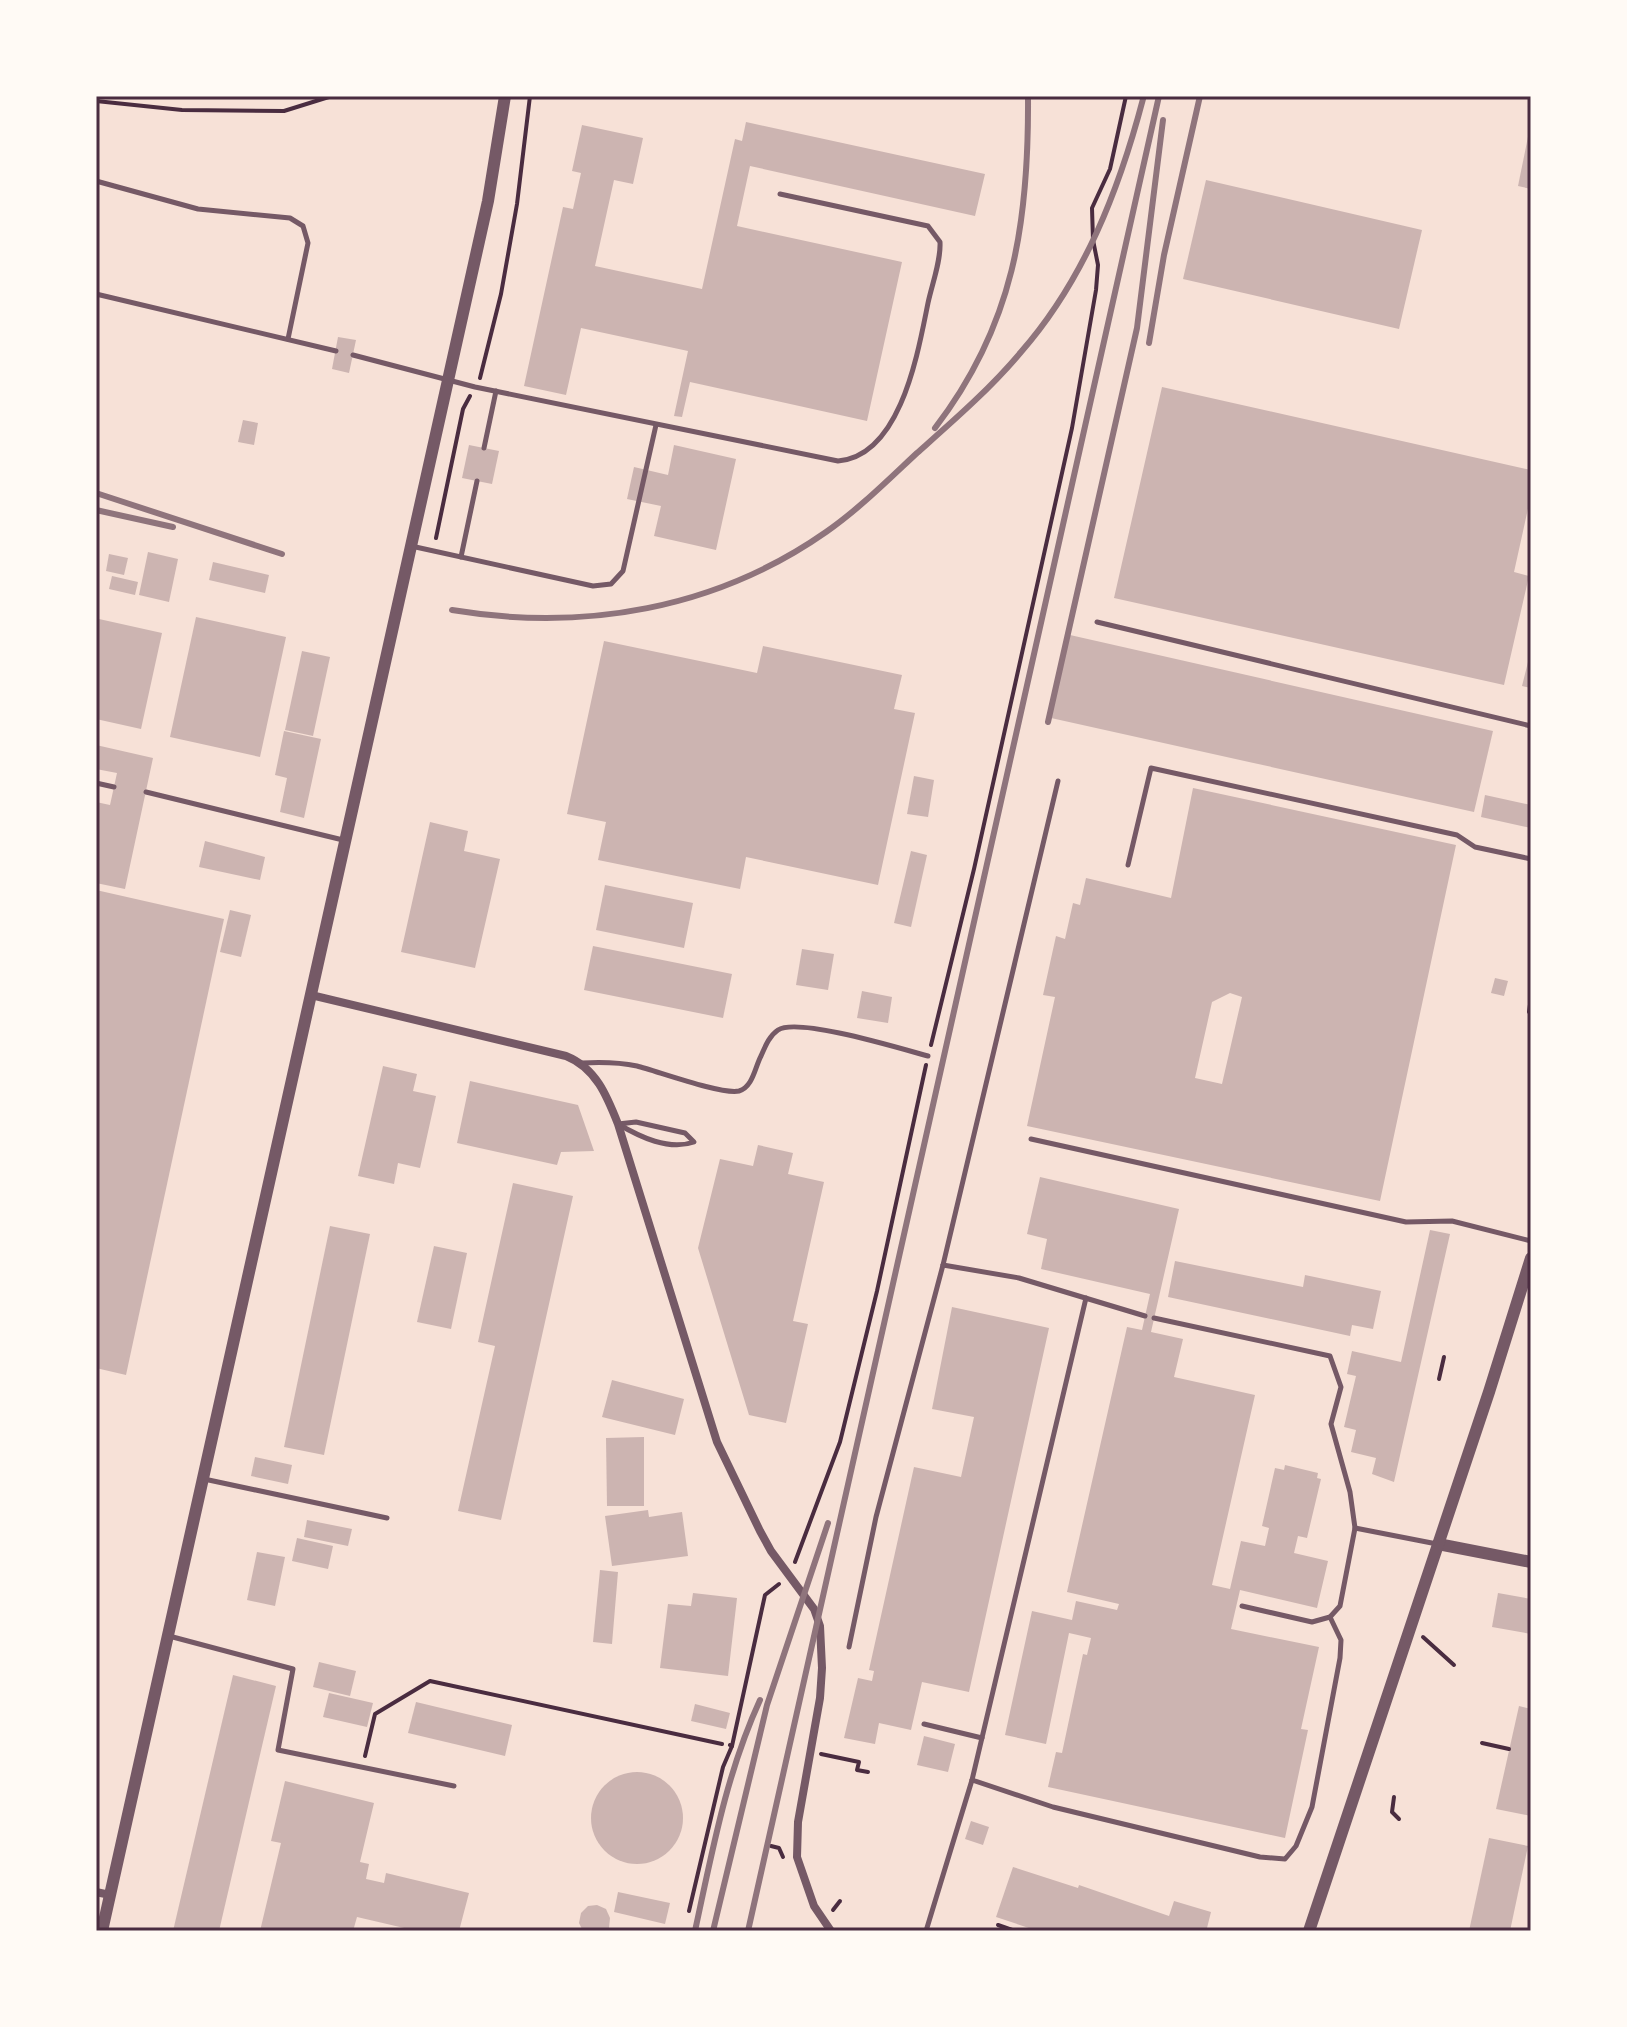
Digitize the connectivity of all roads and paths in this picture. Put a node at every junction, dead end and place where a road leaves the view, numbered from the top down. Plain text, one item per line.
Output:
1 (332, 96) edge
2 (505, 96) edge
3 (530, 96) edge
4 (1126, 96) edge
5 (96, 101) edge
6 (96, 181) edge
7 (780, 194) dead end
8 (96, 294) edge
9 (288, 339) junction
10 (336, 351) dead end
11 (353, 355) dead end
12 (448, 380) junction
13 (475, 387) junction
14 (496, 391) junction
15 (656, 425) junction
16 (484, 448) dead end
17 (477, 481) dead end
18 (411, 546) junction
19 (436, 552) junction
20 (461, 557) junction
21 (1097, 622) dead end
22 (1531, 726) edge
23 (1058, 781) dead end
24 (96, 783) edge
25 (114, 787) dead end
26 (146, 792) dead end
27 (346, 841) junction
28 (1531, 859) edge
29 (1128, 865) dead end
30 (311, 995) junction
31 (1531, 997) edge
32 (1529, 1012) edge
33 (928, 1056) junction
34 (581, 1063) junction
35 (618, 1124) junction
36 (1031, 1139) dead end
37 (1531, 1241) edge
38 (1531, 1258) edge
39 (943, 1265) junction
40 (1086, 1298) junction
41 (1145, 1316) dead end
42 (1154, 1318) dead end
43 (1444, 1357) dead end
44 (1439, 1379) dead end
45 (203, 1479) junction
46 (387, 1518) dead end
47 (1355, 1528) junction
48 (1438, 1544) junction
49 (1531, 1562) edge
50 (790, 1576) junction
51 (781, 1583) dead end
52 (1242, 1606) dead end
53 (1330, 1617) junction
54 (1411, 1626) junction
55 (168, 1636) junction
56 (849, 1647) dead end
57 (1454, 1665) dead end
58 (924, 1724) dead end
59 (982, 1738) junction
60 (1482, 1743) dead end
61 (722, 1744) dead end
62 (1509, 1749) dead end
63 (810, 1752) junction
64 (363, 1767) junction
65 (868, 1772) dead end
66 (972, 1780) junction
67 (454, 1786) dead end
68 (1394, 1797) dead end
69 (1399, 1819) dead end
70 (96, 1892) edge
71 (110, 1895) junction
72 (689, 1911) dead end
73 (998, 1925) dead end
74 (1011, 1930) edge
75 (102, 1931) edge
76 (831, 1931) edge
77 (926, 1931) edge
78 (1309, 1931) edge

1 - 5 path
2 - 12 street
3 - 13 path
4 - 33 path
6 - 9 lane
7 - 15 lane
8 - 9 lane
9 - 10 lane
11 - 12 lane
12 - 13 lane
12 - 18 street
13 - 14 lane
13 - 19 path
14 - 15 lane
14 - 16 lane
15 - 20 lane
17 - 20 lane
18 - 19 lane
18 - 27 street
19 - 20 lane
21 - 22 lane
23 - 39 lane
24 - 25 lane
26 - 27 lane
27 - 30 street
28 - 29 lane
30 - 34 street
30 - 45 street
31 - 32 path
33 - 34 lane
33 - 50 path
34 - 35 street
35 - 35 lane
35 - 50 street
36 - 37 lane
38 - 48 street
39 - 40 lane
39 - 56 lane
40 - 41 lane
40 - 59 lane
42 - 47 lane
43 - 44 path
45 - 46 lane
45 - 55 street
47 - 48 lane
47 - 53 lane
48 - 49 street
48 - 54 street
50 - 63 street
51 - 72 path
52 - 53 lane
53 - 66 lane
54 - 57 path
54 - 78 street
55 - 64 lane
55 - 71 street
58 - 59 lane
59 - 66 lane
60 - 62 path
61 - 64 path
63 - 65 path
63 - 76 street
64 - 67 lane
66 - 77 lane
68 - 69 path
70 - 71 street
71 - 75 street
73 - 74 path

